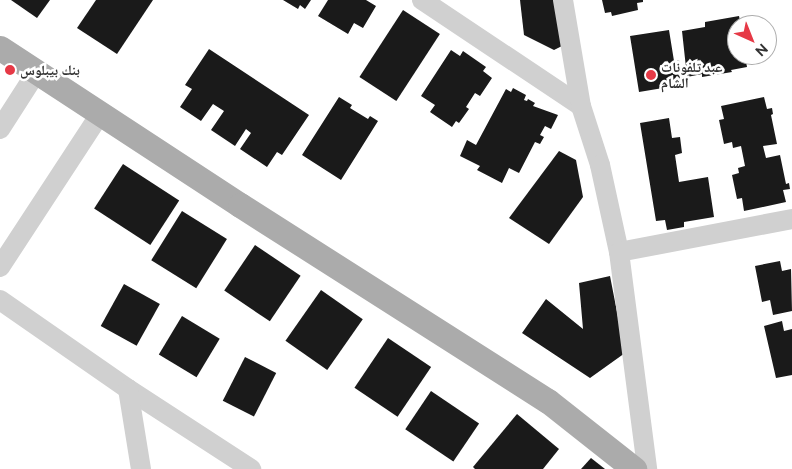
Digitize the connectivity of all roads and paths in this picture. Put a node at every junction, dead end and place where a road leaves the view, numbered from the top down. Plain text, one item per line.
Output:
1 (422, 0) edge
2 (563, 0) edge
3 (0, 48) edge
4 (36, 72) junction
5 (581, 106) junction
6 (100, 114) junction
7 (0, 128) edge
8 (792, 220) edge
9 (619, 252) junction
10 (0, 267) edge
11 (0, 300) edge
12 (128, 389) junction
13 (141, 469) edge
14 (251, 469) edge
15 (634, 469) edge
16 (648, 469) edge

1 - 5 street
2 - 5 street
3 - 4 main road
4 - 6 main road
4 - 7 street
5 - 9 street
6 - 10 street
6 - 15 main road
8 - 9 street
9 - 16 street
11 - 12 street
12 - 13 street
12 - 14 street

